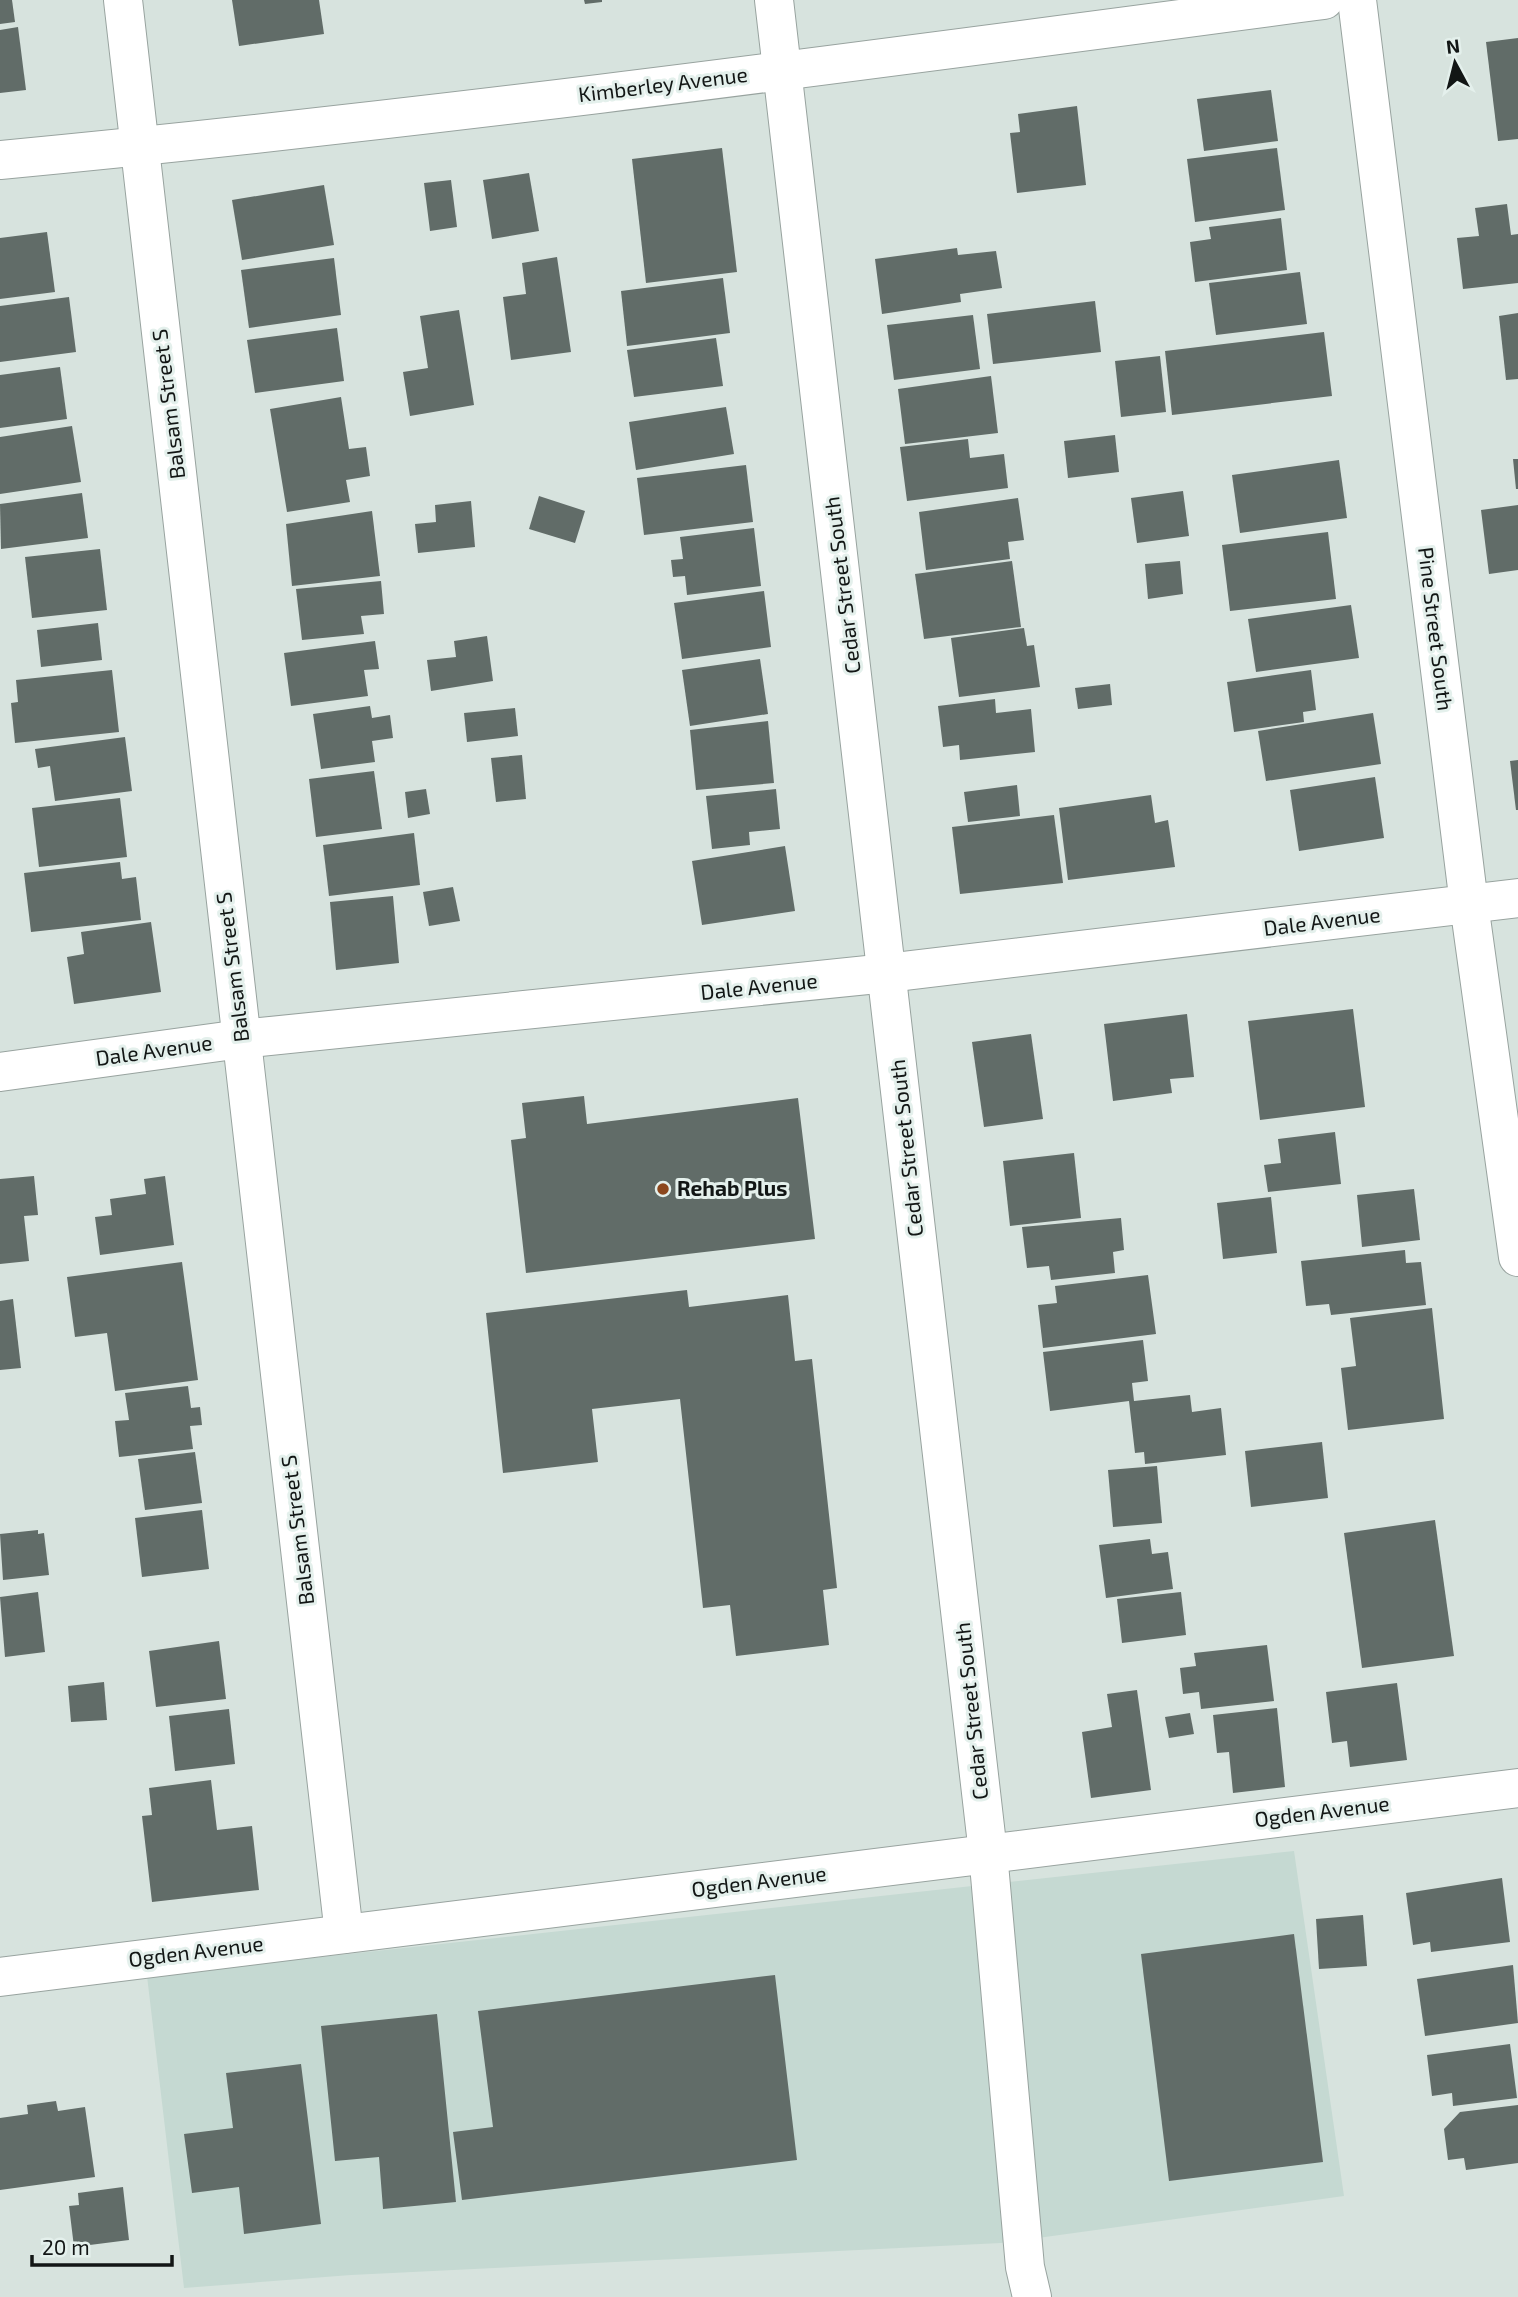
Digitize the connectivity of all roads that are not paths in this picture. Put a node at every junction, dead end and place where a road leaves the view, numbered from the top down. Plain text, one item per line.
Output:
1 (123, 0) edge
2 (775, 0) edge
3 (1324, 0) edge
4 (1357, 0) edge
5 (784, 71) junction
6 (139, 147) junction
7 (0, 160) edge
8 (1518, 898) edge
9 (1469, 904) junction
10 (887, 973) junction
11 (241, 1039) junction
12 (0, 1072) edge
13 (1518, 1257) edge
14 (1518, 1788) edge
15 (988, 1853) junction
16 (344, 1934) junction
17 (0, 1977) edge
18 (1032, 2297) edge

1 - 6 street, Balsam Street S
2 - 5 street, Cedar Street South
3 - 5 street, Kimberley Avenue
4 - 9 street, Pine Street South
5 - 6 street, Kimberley Avenue
5 - 10 street, Cedar Street South
6 - 7 street, Kimberley Avenue
6 - 11 street, Balsam Street S
8 - 9 street, Dale Avenue
9 - 10 street, Dale Avenue
9 - 13 street, Pine Street South
10 - 11 street, Dale Avenue
10 - 15 street, Cedar Street South
11 - 12 street, Dale Avenue
11 - 16 street, Balsam Street S
14 - 15 street, Ogden Avenue
15 - 16 street, Ogden Avenue
15 - 18 street, Cedar Street South
16 - 17 street, Ogden Avenue

